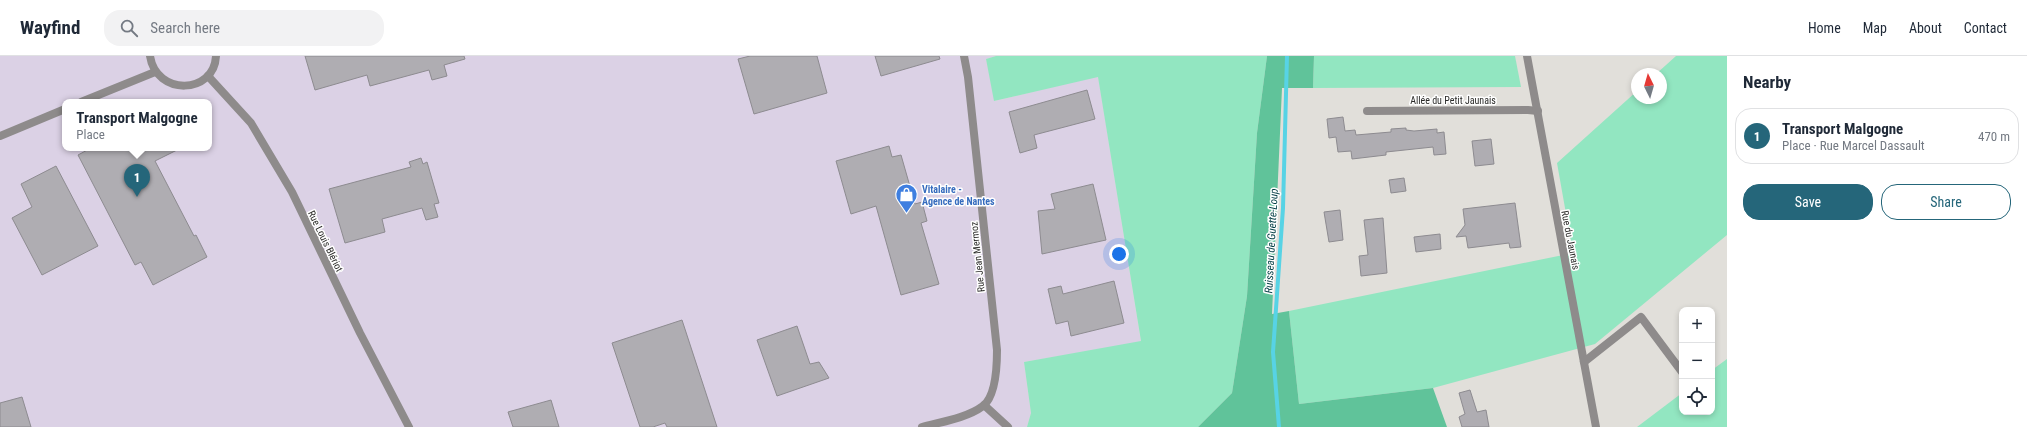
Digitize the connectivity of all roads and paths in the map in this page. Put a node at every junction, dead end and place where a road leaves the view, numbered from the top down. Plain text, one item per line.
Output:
1 (150, 56) edge
2 (216, 56) edge
3 (964, 56) edge
4 (1527, 56) edge
5 (155, 72) junction
6 (208, 76) junction
7 (88, 99) edge
8 (62, 110) edge
9 (1368, 111) dead end
10 (1538, 111) junction
11 (0, 136) edge
12 (1584, 362) junction
13 (1679, 368) edge
14 (984, 405) junction
15 (409, 427) edge
16 (922, 427) edge
17 (1008, 427) edge
18 (1596, 427) edge

1 - 5 street
2 - 6 street
3 - 14 street, Rue Jean Mermoz
4 - 10 street, Rue du Jaunais
5 - 6 street
5 - 7 street
6 - 15 street, Rue Louis Blériot
8 - 11 street
9 - 10 street, Allée du Petit Jaunais
10 - 12 street, Rue du Jaunais
12 - 13 street
12 - 18 street, Rue du Jaunais
14 - 16 street
14 - 17 street

